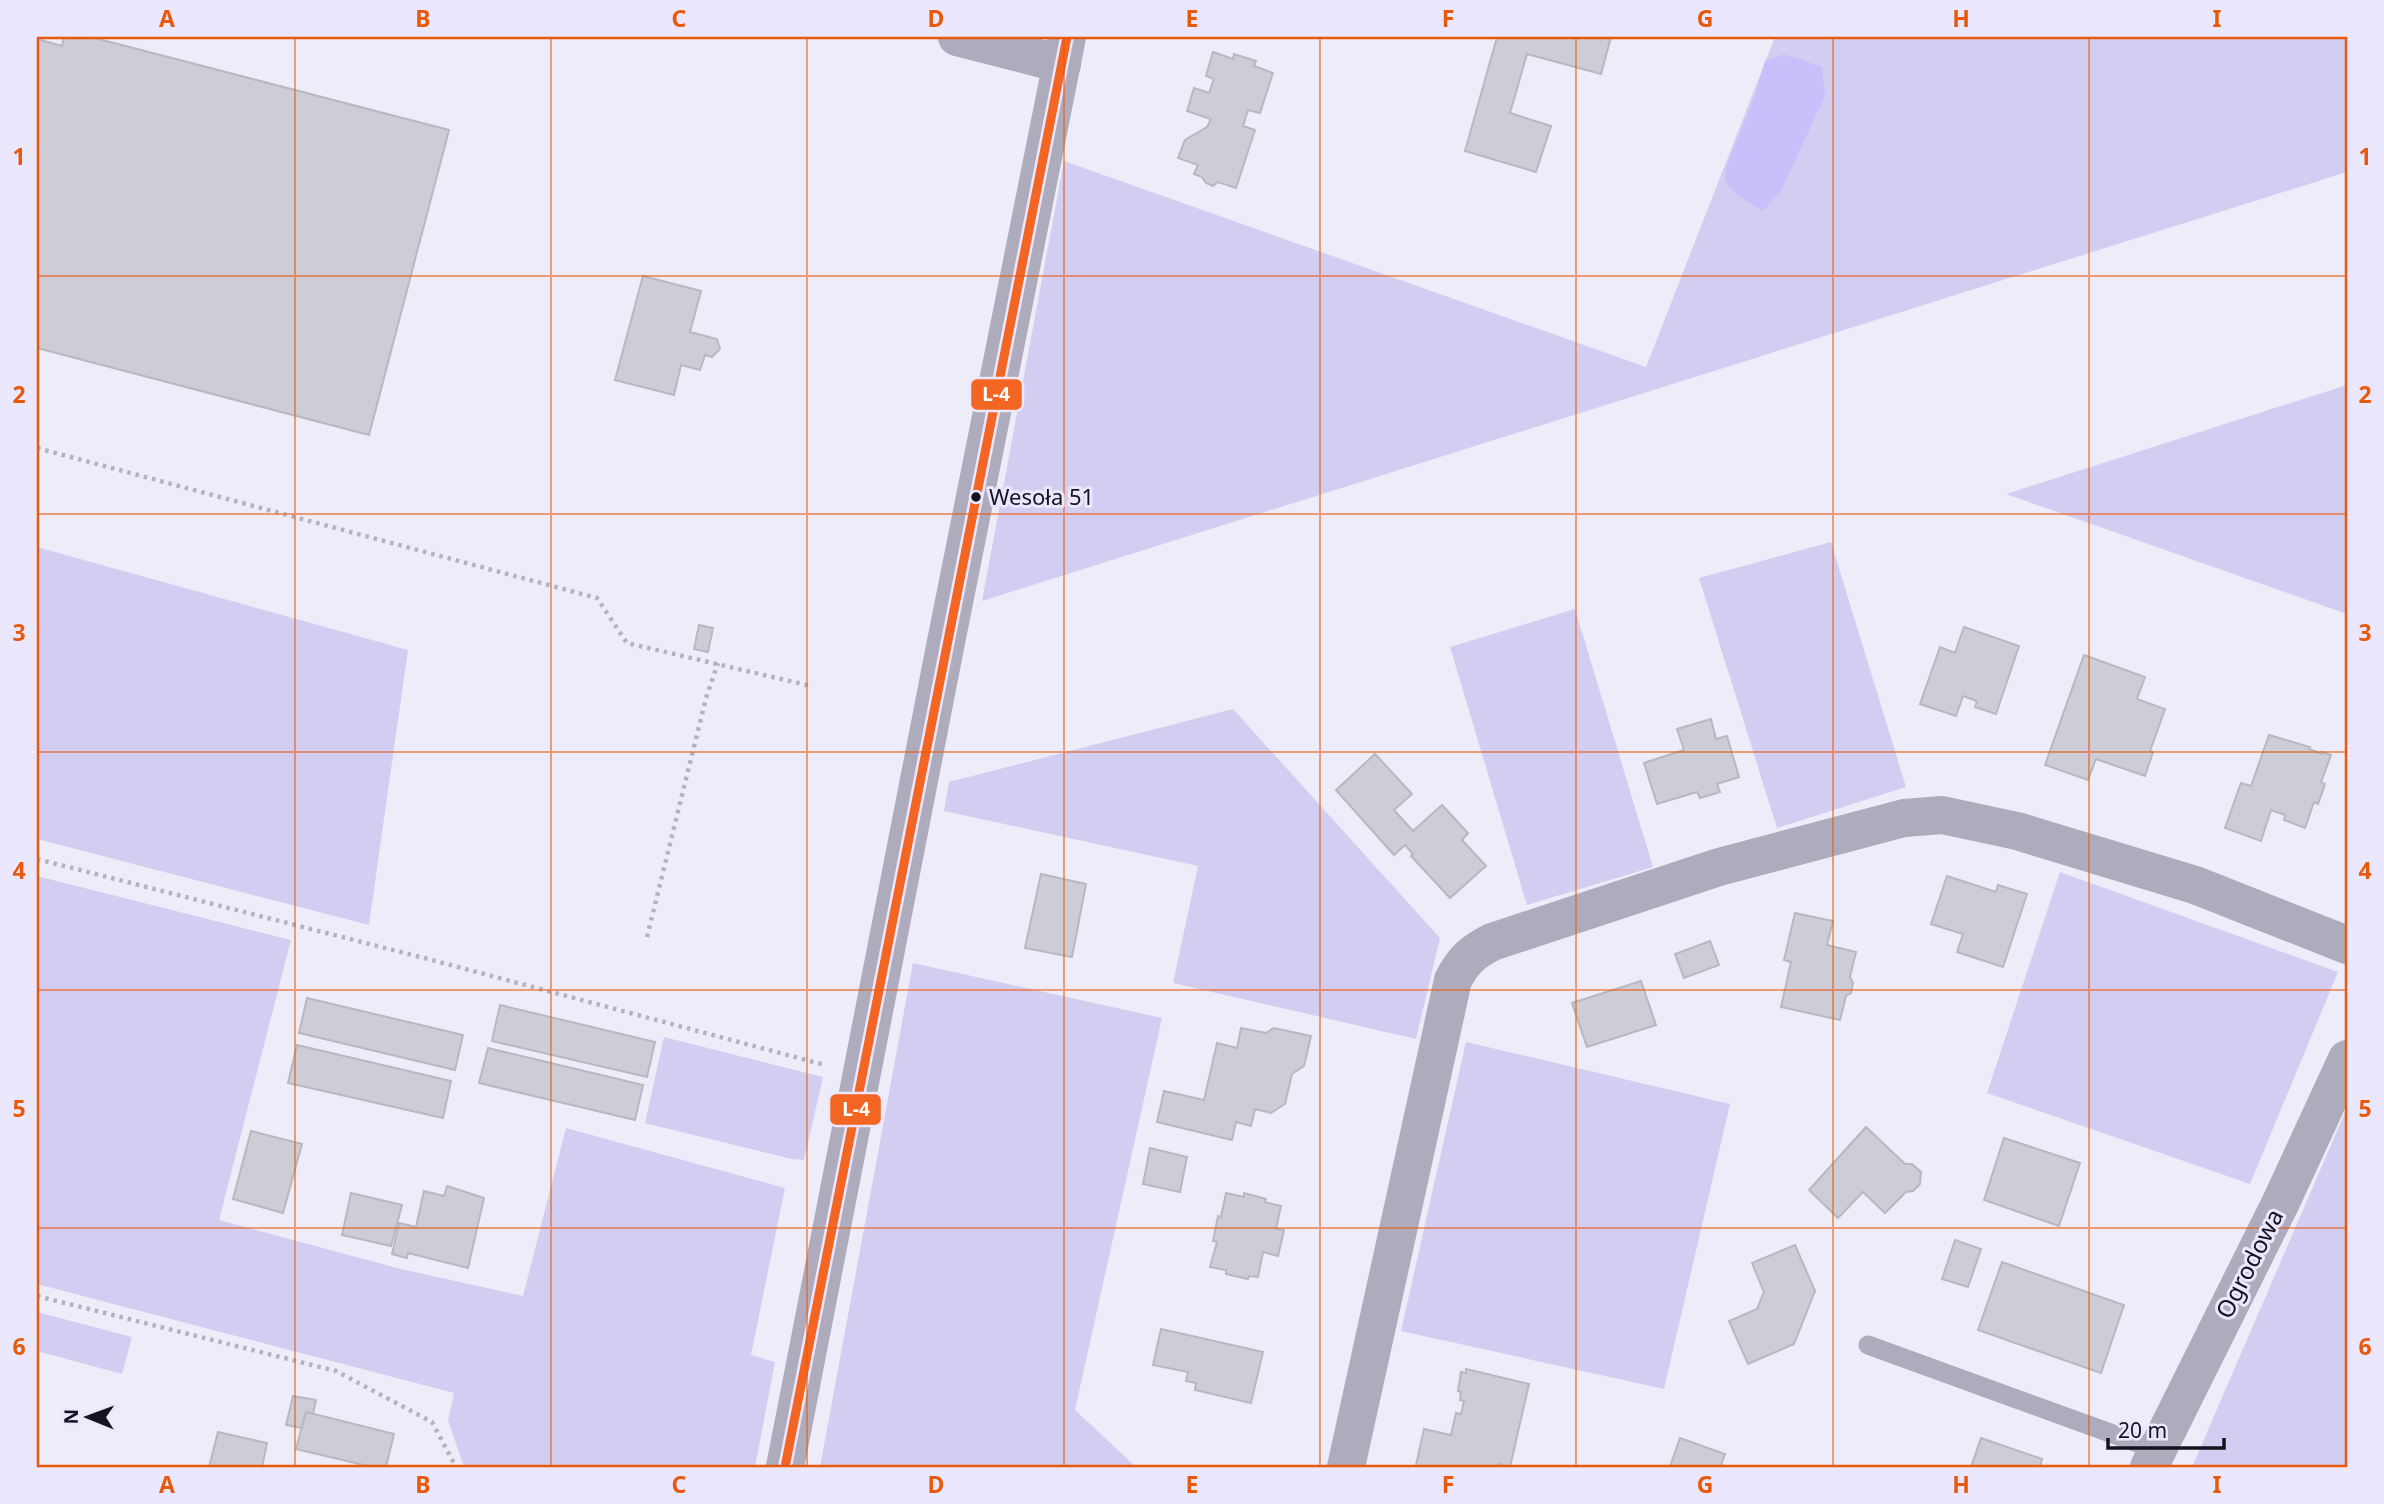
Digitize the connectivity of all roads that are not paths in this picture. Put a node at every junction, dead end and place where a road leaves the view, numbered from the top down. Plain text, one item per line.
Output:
1 (957, 37) edge
2 (1064, 50) edge
3 (2347, 945) edge
4 (2347, 1059) edge
5 (1868, 1345) dead end
6 (2153, 1458) edge
7 (785, 1467) edge
8 (1346, 1467) edge

1 - 2 street
2 - 7 street
3 - 8 street
4 - 6 street, Ogrodowa
5 - 6 lane

